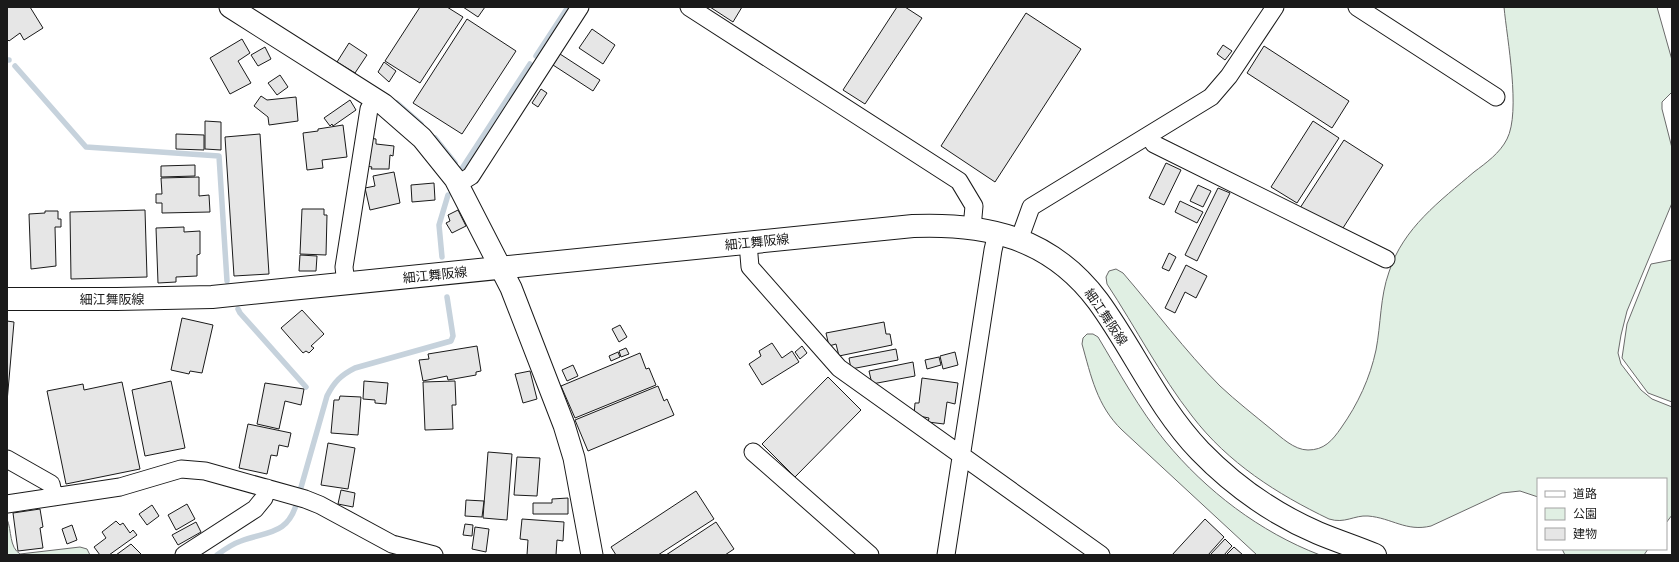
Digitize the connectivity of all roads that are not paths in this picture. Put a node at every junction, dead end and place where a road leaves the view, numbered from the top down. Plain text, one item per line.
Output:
1 (230, 7) edge
2 (580, 7) edge
3 (689, 7) edge
4 (1275, 7) edge
5 (1357, 7) edge
6 (1496, 96) dead end
7 (375, 99) junction
8 (1149, 136) junction
9 (458, 184) junction
10 (972, 228) junction
11 (997, 233) junction
12 (1019, 240) junction
13 (748, 243) junction
14 (1386, 259) dead end
15 (501, 268) junction
16 (346, 284) junction
17 (7, 299) edge
18 (753, 452) dead end
19 (961, 456) junction
20 (7, 459) edge
21 (267, 488) junction
22 (54, 497) junction
23 (7, 504) edge
24 (184, 555) edge
25 (434, 555) edge
26 (592, 555) edge
27 (870, 555) edge
28 (946, 555) edge
29 (1101, 555) edge
30 (1375, 555) edge

1 - 7 street
2 - 9 street
3 - 10 street
4 - 8 street
5 - 6 street
7 - 9 street
7 - 16 street
8 - 12 street
8 - 14 street
9 - 15 street
10 - 11 main road, 細江舞阪線
10 - 13 main road, 細江舞阪線
11 - 12 main road, 細江舞阪線
11 - 19 street
12 - 30 main road, 細江舞阪線
13 - 15 main road, 細江舞阪線
13 - 19 street
15 - 16 main road, 細江舞阪線
15 - 26 street
16 - 17 main road, 細江舞阪線
18 - 27 street
19 - 28 street
19 - 29 street
20 - 22 street
21 - 22 street
21 - 24 street
21 - 25 street
22 - 23 street

